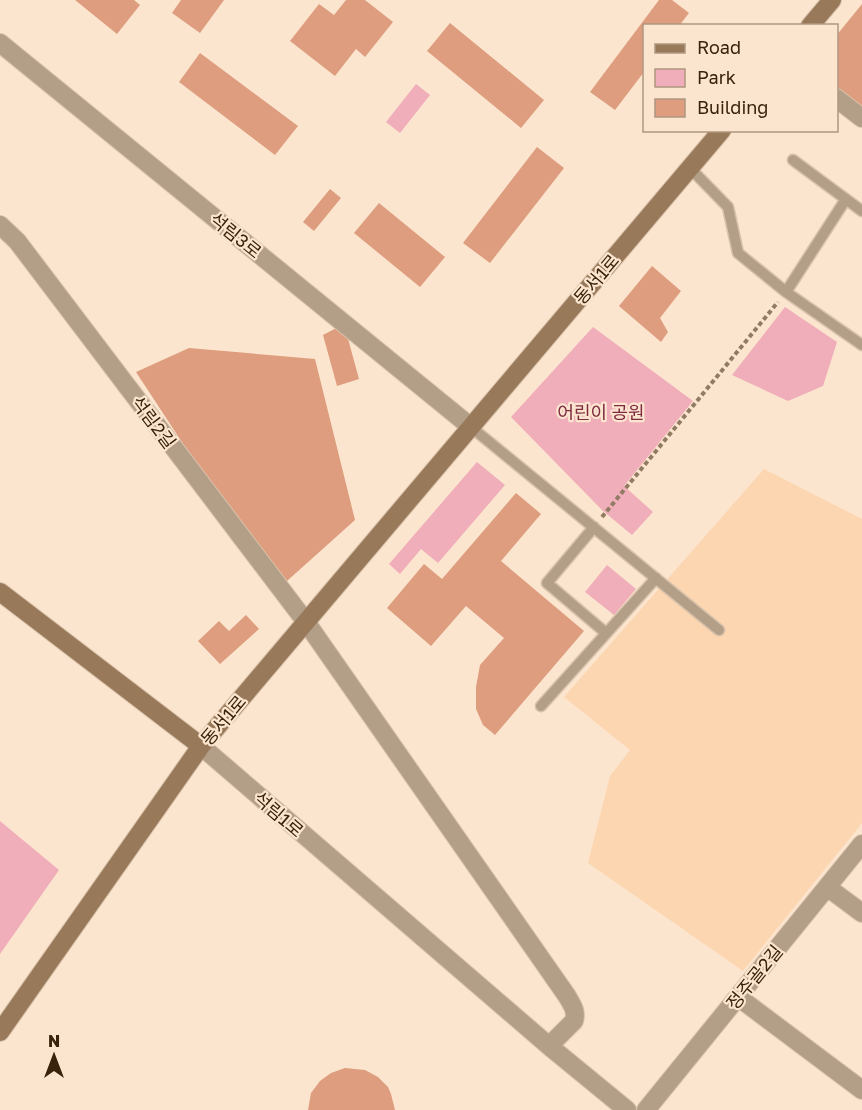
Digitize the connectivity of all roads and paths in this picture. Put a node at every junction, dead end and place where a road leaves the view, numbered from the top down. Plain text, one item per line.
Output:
1 (832, 0) edge
2 (812, 24) edge
3 (0, 43) edge
4 (838, 99) edge
5 (862, 118) edge
6 (720, 132) edge
7 (793, 160) dead end
8 (690, 168) junction
9 (846, 199) junction
10 (862, 211) edge
11 (0, 225) edge
12 (786, 292) junction
13 (862, 345) edge
14 (471, 427) junction
15 (594, 527) junction
16 (656, 578) junction
17 (0, 592) edge
18 (306, 622) junction
19 (719, 630) dead end
20 (606, 633) junction
21 (541, 706) dead end
22 (201, 746) junction
23 (862, 844) edge
24 (827, 886) junction
25 (862, 913) edge
26 (738, 997) junction
27 (0, 1032) edge
28 (549, 1046) junction
29 (862, 1090) edge
30 (627, 1110) edge
31 (646, 1110) edge

1 - 2 street
3 - 14 street, 석림3로
4 - 5 street
6 - 8 street, 동서1로
7 - 9 lane
8 - 12 lane
8 - 14 street, 동서1로
9 - 10 lane
9 - 12 lane
11 - 18 street, 석림2길
12 - 13 lane
12 - 15 path
14 - 15 lane
14 - 18 street, 동서1로
15 - 16 lane
15 - 20 lane
16 - 19 lane
16 - 20 lane
17 - 22 street, 석림1로
18 - 22 street, 동서1로
18 - 28 street
20 - 21 lane
22 - 27 street, 동서1로
22 - 28 street, 석림1로
23 - 24 street, 정주골2길
24 - 25 street
24 - 26 street, 정주골2길
26 - 29 street
26 - 31 street, 정주골2길
28 - 30 street, 석림1로

